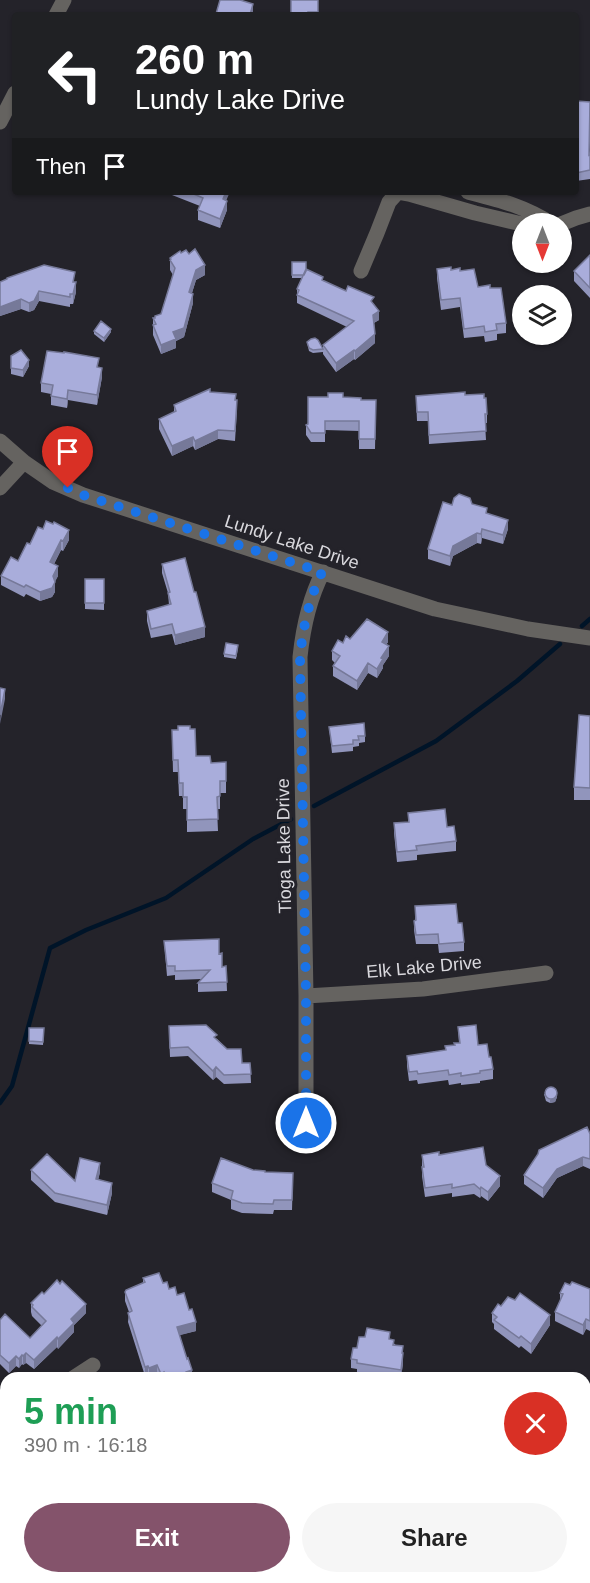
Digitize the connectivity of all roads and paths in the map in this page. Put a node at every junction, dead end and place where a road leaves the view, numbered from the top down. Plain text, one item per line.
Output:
1 (12, 99) edge
2 (0, 122) edge
3 (395, 195) edge
4 (412, 195) edge
5 (479, 195) edge
6 (536, 213) edge
7 (590, 214) edge
8 (572, 220) edge
9 (512, 222) edge
10 (361, 271) dead end
11 (0, 441) edge
12 (24, 462) junction
13 (0, 488) edge
14 (322, 572) junction
15 (590, 638) edge
16 (546, 973) dead end
17 (306, 996) junction
18 (306, 1123) dead end
19 (93, 1365) dead end
20 (82, 1372) edge

1 - 2 street
3 - 10 street
4 - 9 street
5 - 6 street
7 - 8 street
11 - 12 street, Lundy Lake Drive
12 - 13 street
12 - 14 street, Lundy Lake Drive
14 - 15 street, Lundy Lake Drive
14 - 17 street, Tioga Lake Drive
16 - 17 street, Elk Lake Drive
17 - 18 street, Tioga Lake Drive
19 - 20 street

